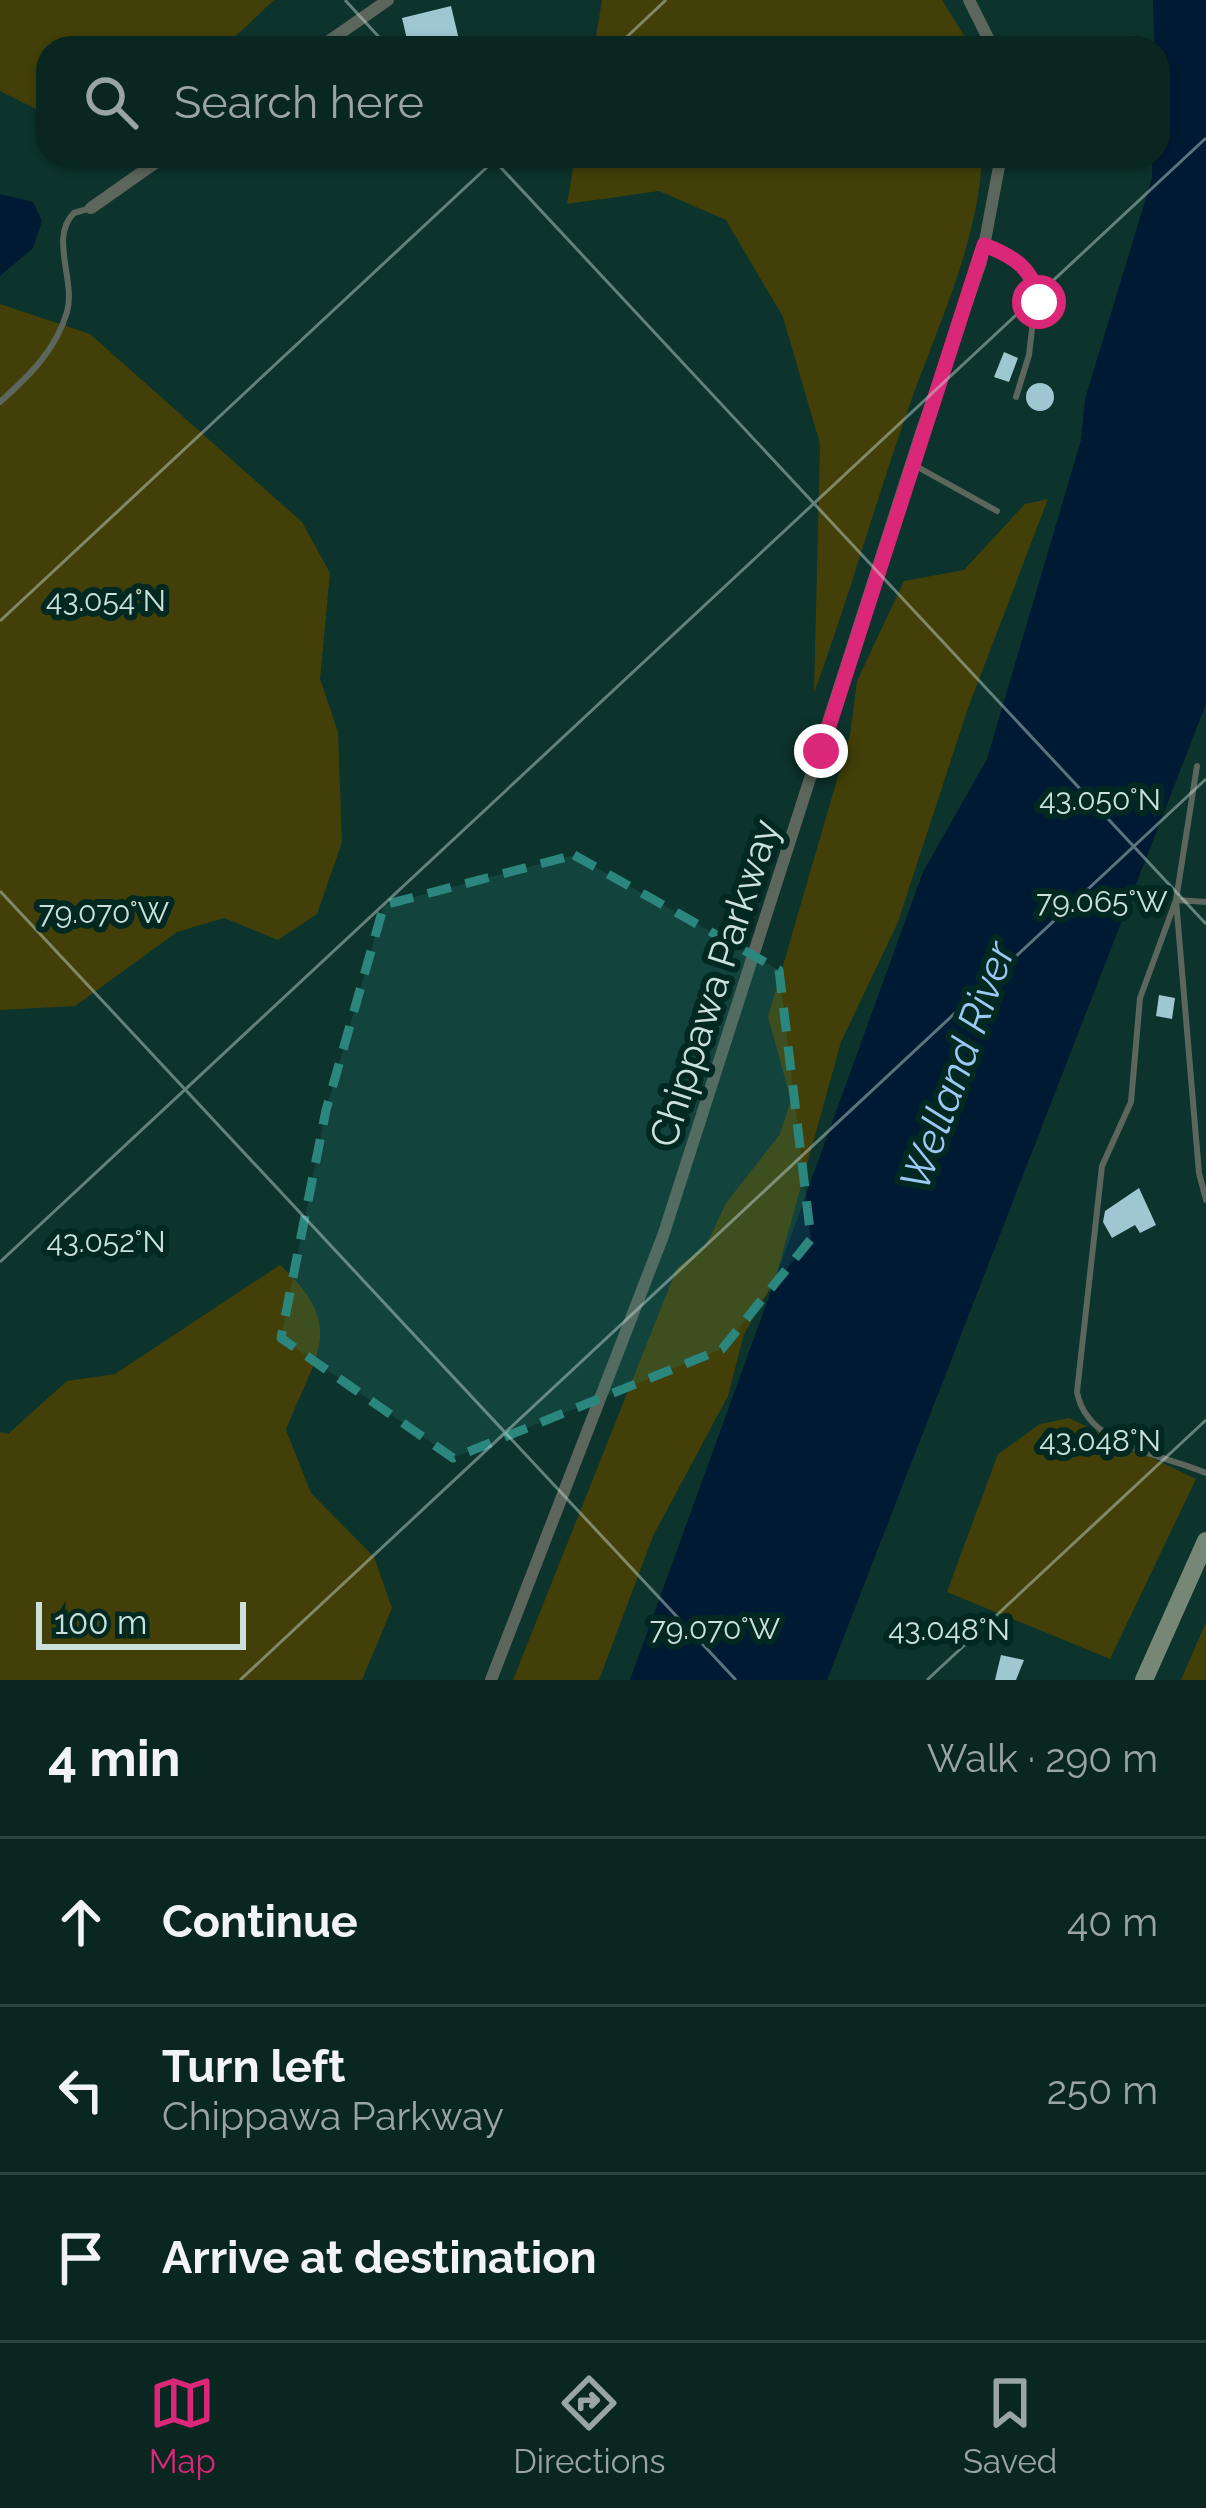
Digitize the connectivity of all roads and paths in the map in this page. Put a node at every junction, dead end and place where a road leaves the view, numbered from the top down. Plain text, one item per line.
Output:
1 (388, 0) edge
2 (969, 0) edge
3 (336, 36) edge
4 (987, 36) edge
5 (148, 168) edge
6 (998, 168) edge
7 (92, 208) joint
8 (984, 245) junction
9 (1016, 397) dead end
10 (0, 402) edge
11 (911, 463) junction
12 (997, 511) dead end
13 (1197, 766) dead end
14 (1176, 900) junction
15 (1206, 902) edge
16 (1206, 1200) edge
17 (1206, 1473) edge
18 (1206, 1540) edge
19 (491, 1680) edge
20 (1144, 1680) edge

1 - 3 street
2 - 4 street
5 - 7 street
6 - 8 street, Chippawa Parkway
7 - 10 lane
8 - 9 lane
8 - 11 street, Chippawa Parkway
11 - 12 lane
11 - 19 street, Chippawa Parkway
13 - 14 lane
14 - 15 lane
14 - 16 lane
14 - 17 lane
18 - 20 main road

